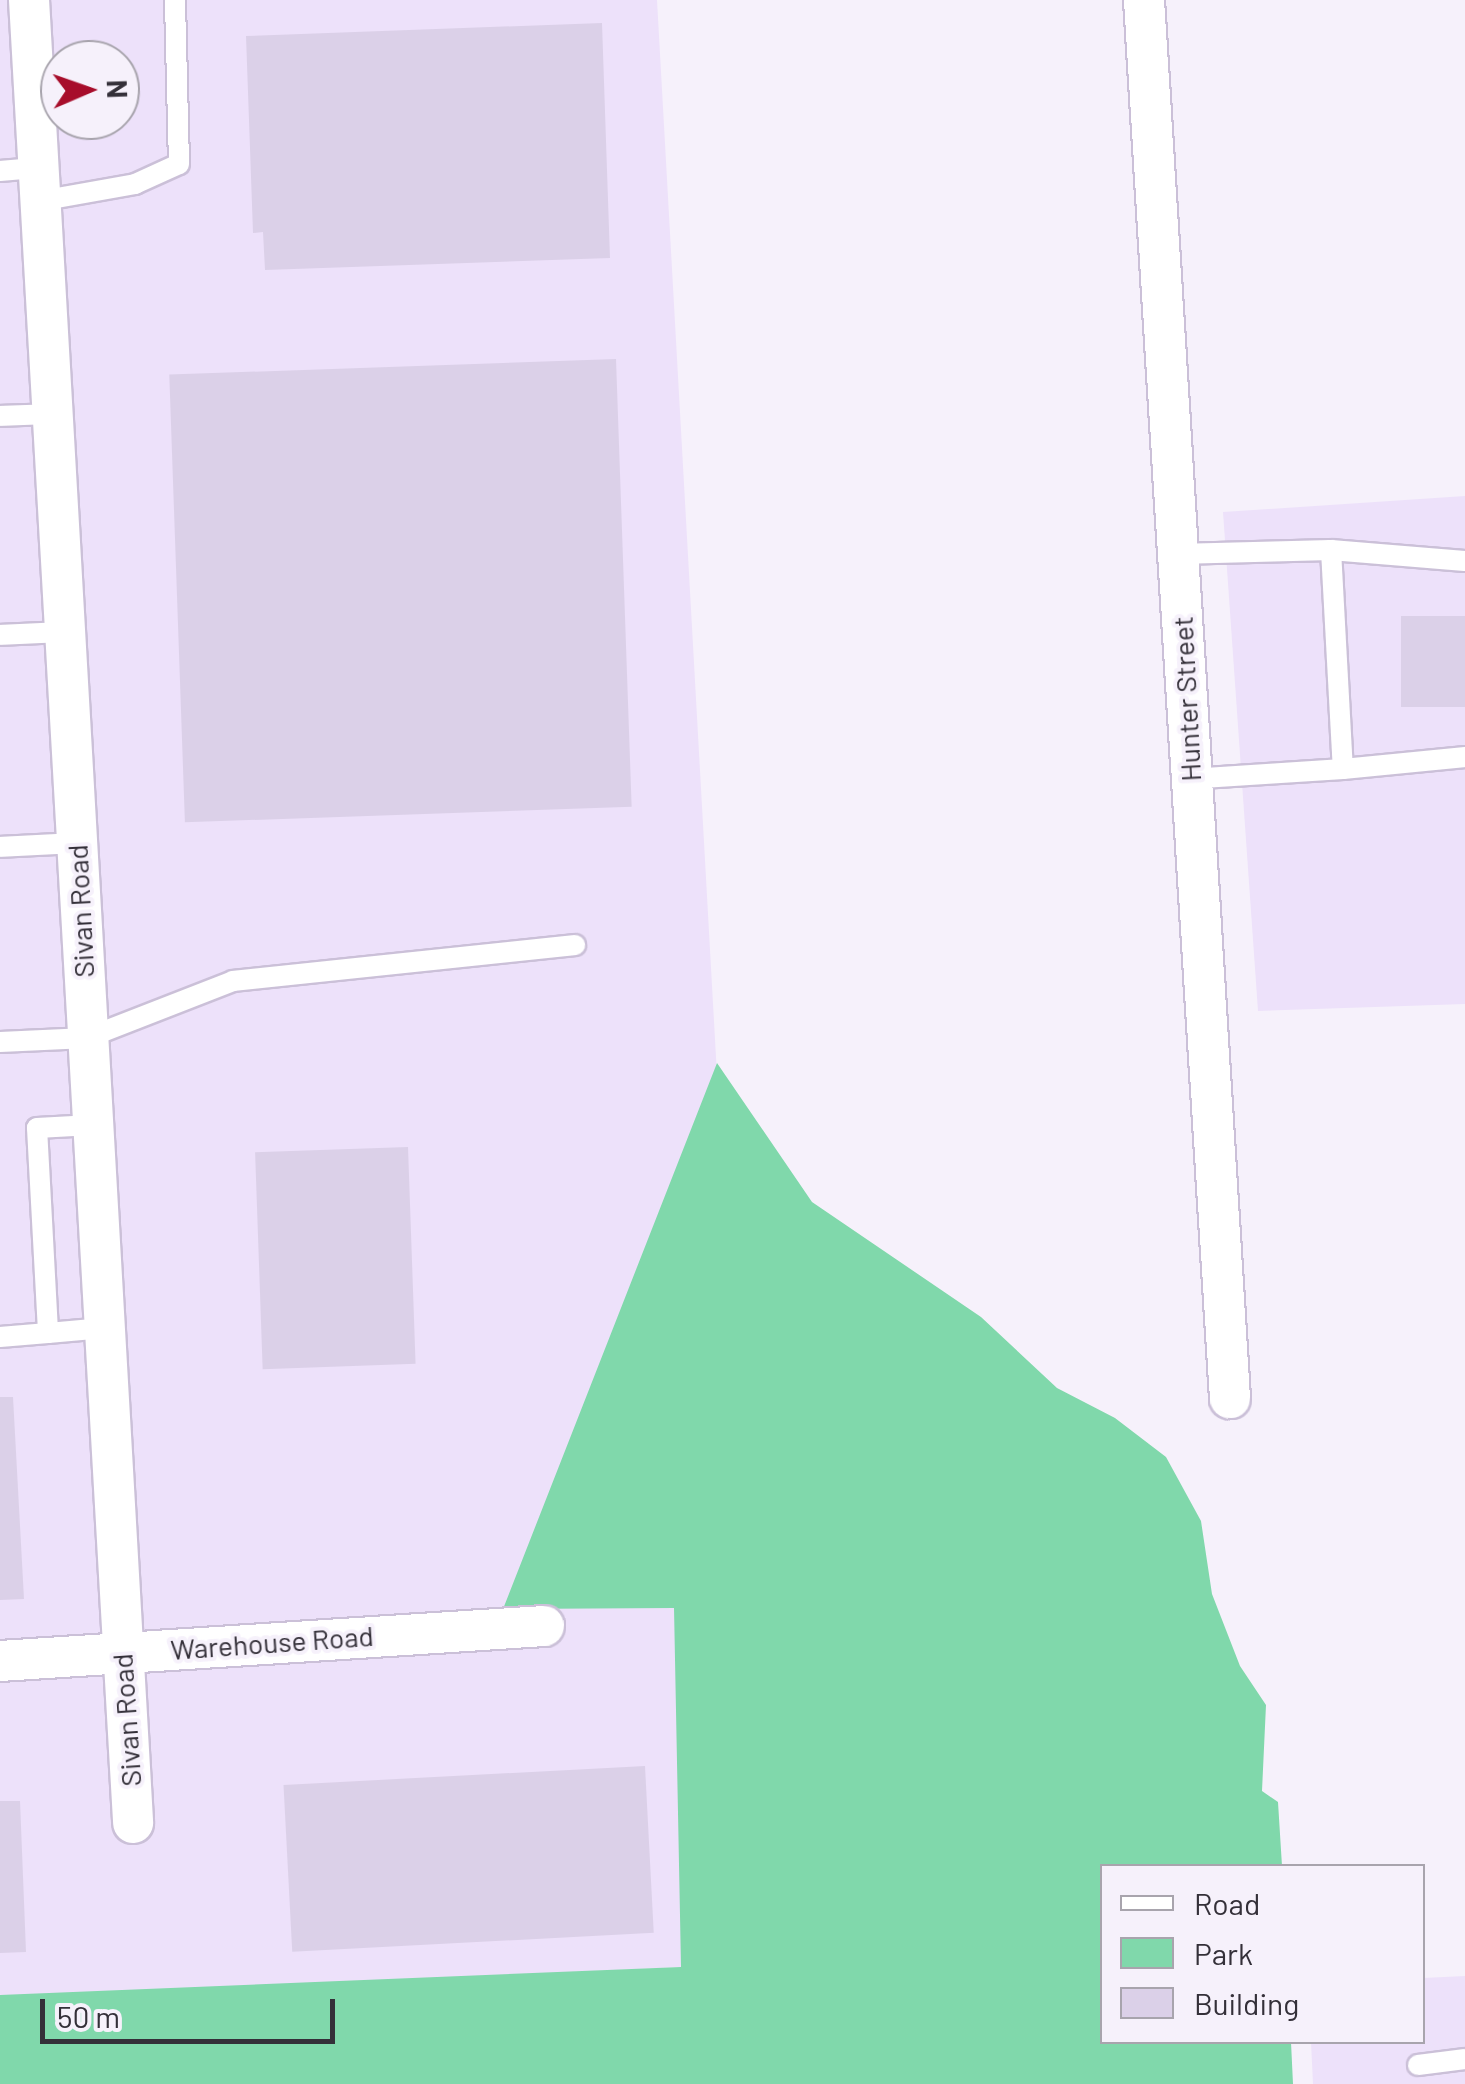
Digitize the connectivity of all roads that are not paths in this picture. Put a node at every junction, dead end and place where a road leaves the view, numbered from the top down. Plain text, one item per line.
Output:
1 (29, 0) edge
2 (174, 0) edge
3 (1144, 0) edge
4 (26, 180) edge
5 (52, 414) junction
6 (0, 416) edge
7 (1331, 550) junction
8 (1177, 554) junction
9 (1465, 560) edge
10 (64, 632) junction
11 (0, 635) edge
12 (1465, 757) edge
13 (1343, 770) junction
14 (1190, 780) junction
15 (76, 843) junction
16 (0, 847) edge
17 (575, 945) dead end
18 (87, 1038) junction
19 (0, 1042) edge
20 (92, 1125) junction
21 (104, 1328) junction
22 (48, 1333) junction
23 (0, 1337) edge
24 (1230, 1398) dead end
25 (544, 1626) dead end
26 (122, 1653) junction
27 (0, 1661) edge
28 (133, 1822) dead end
29 (1465, 2059) edge
30 (1418, 2064) dead end

1 - 4 street, Sivan Road
2 - 4 lane
3 - 8 street, Hunter Street
4 - 5 street, Sivan Road
5 - 6 lane
5 - 10 street, Sivan Road
7 - 8 lane
7 - 9 lane
7 - 13 lane
8 - 14 street, Hunter Street
10 - 11 lane
10 - 15 street, Sivan Road
12 - 13 lane
13 - 14 lane
14 - 24 street, Hunter Street
15 - 16 lane
15 - 18 street, Sivan Road
17 - 18 lane
18 - 19 lane
18 - 20 street, Sivan Road
20 - 21 street, Sivan Road
20 - 22 lane
21 - 22 lane
21 - 26 street, Sivan Road
22 - 23 lane
25 - 26 street, Warehouse Road
26 - 27 street, Warehouse Road
26 - 28 street, Sivan Road
29 - 30 lane

